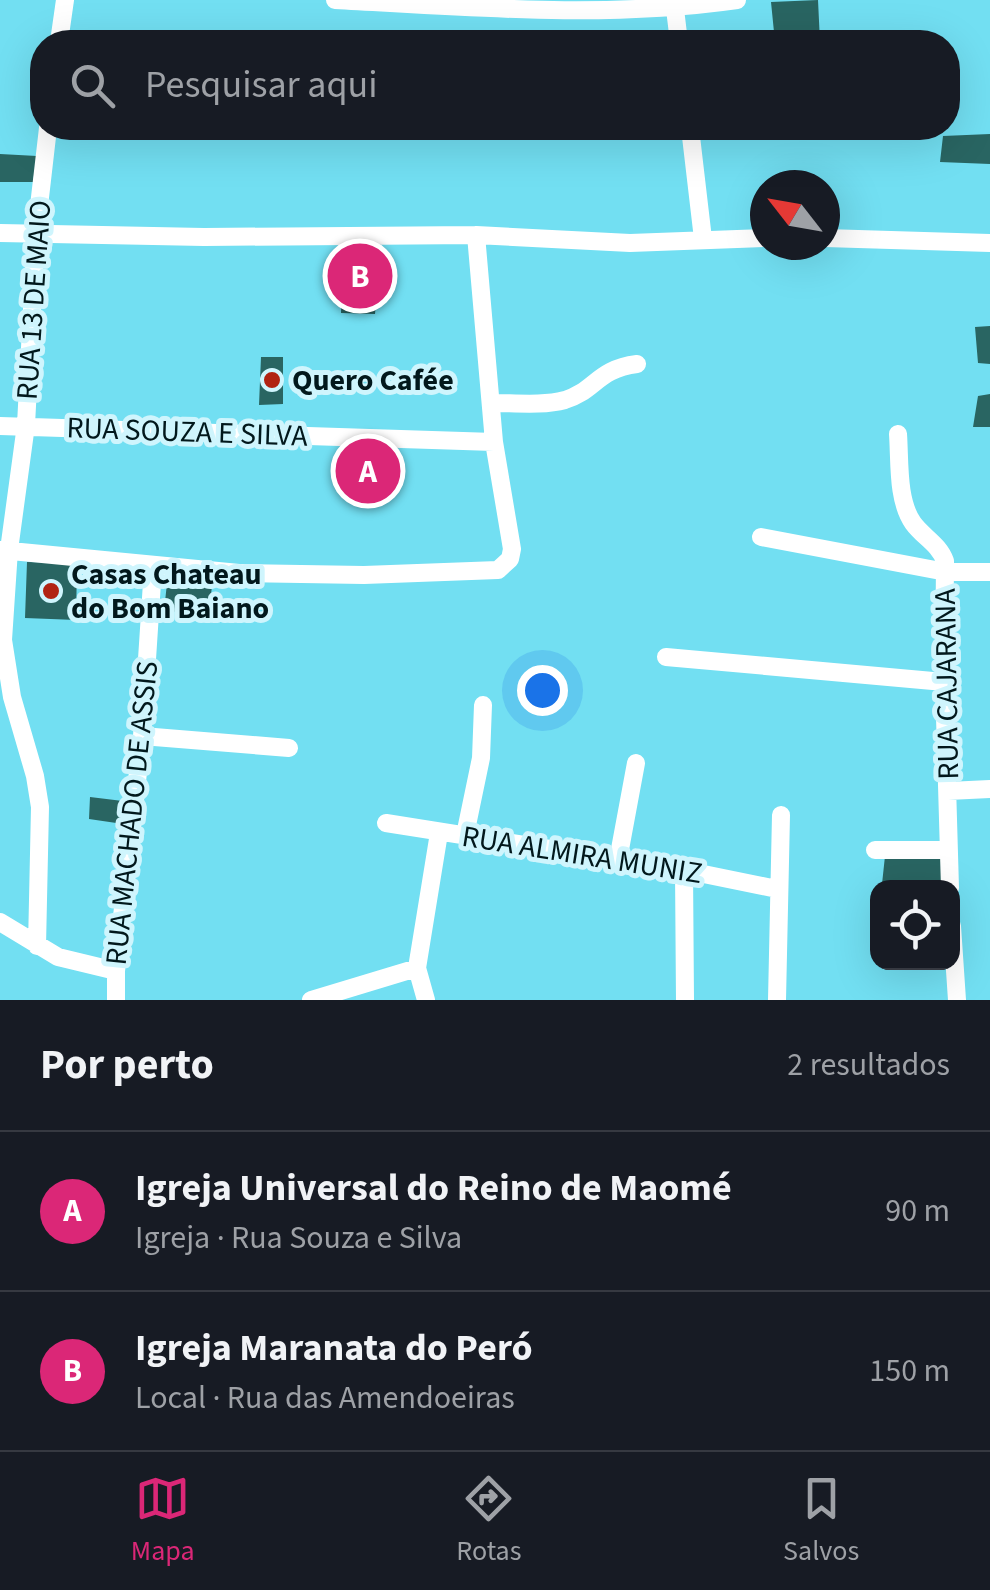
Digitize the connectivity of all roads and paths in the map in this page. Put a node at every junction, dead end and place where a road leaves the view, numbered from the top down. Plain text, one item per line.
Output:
1 (65, 0) edge
2 (335, 0) edge
3 (737, 0) edge
4 (675, 9) junction
5 (61, 30) edge
6 (678, 30) edge
7 (47, 140) edge
8 (691, 140) edge
9 (36, 232) junction
10 (0, 233) edge
11 (476, 235) junction
12 (703, 238) junction
13 (750, 238) edge
14 (840, 238) edge
15 (990, 243) edge
16 (636, 364) dead end
17 (492, 403) junction
18 (26, 425) junction
19 (0, 426) edge
20 (898, 434) dead end
21 (494, 442) junction
22 (760, 537) dead end
23 (4, 550) edge
24 (153, 566) junction
25 (946, 572) junction
26 (990, 572) edge
27 (666, 657) dead end
28 (944, 682) junction
29 (483, 705) dead end
30 (142, 736) junction
31 (289, 748) dead end
32 (636, 763) dead end
33 (990, 788) edge
34 (948, 791) junction
35 (781, 815) dead end
36 (386, 823) dead end
37 (439, 833) junction
38 (466, 835) junction
39 (875, 850) dead end
40 (948, 850) junction
41 (618, 860) junction
42 (684, 870) junction
43 (950, 880) edge
44 (777, 889) junction
45 (0, 922) edge
46 (37, 946) junction
47 (416, 968) junction
48 (954, 970) edge
49 (116, 971) junction
50 (116, 1000) edge
51 (311, 1000) edge
52 (426, 1000) edge
53 (685, 1000) edge
54 (777, 1000) edge
55 (956, 1000) edge

1 - 5 street
2 - 4 street
3 - 4 street
4 - 6 street
7 - 9 street, RUA 13 DE MAIO
8 - 12 street
9 - 10 street
9 - 11 street
9 - 18 street, RUA 13 DE MAIO
11 - 12 street
11 - 17 street
12 - 13 street
14 - 15 street
16 - 17 street
17 - 21 street
18 - 19 street, RUA SOUZA E SILVA
18 - 21 street, RUA SOUZA E SILVA
18 - 23 street, RUA 13 DE MAIO
20 - 25 street, RUA CAJARANA
21 - 24 street
22 - 25 street
23 - 24 street
23 - 46 street, RUA 13 DE MAIO
24 - 30 street, RUA MACHADO DE ASSIS
25 - 26 street
25 - 28 street, RUA CAJARANA
27 - 28 street
28 - 34 street, RUA CAJARANA
29 - 38 street
30 - 31 street
30 - 49 street, RUA MACHADO DE ASSIS
32 - 41 street
33 - 34 street
34 - 40 street, RUA CAJARANA
35 - 44 street
36 - 37 street, RUA ALMIRA MUNIZ
37 - 38 street, RUA ALMIRA MUNIZ
37 - 47 street
38 - 41 street, RUA ALMIRA MUNIZ
39 - 40 street
40 - 43 street, RUA CAJARANA
41 - 42 street, RUA ALMIRA MUNIZ
42 - 44 street, RUA ALMIRA MUNIZ
42 - 53 street
44 - 54 street
45 - 46 street
46 - 49 street
47 - 51 street
47 - 52 street
48 - 55 street
49 - 50 street, RUA MACHADO DE ASSIS

